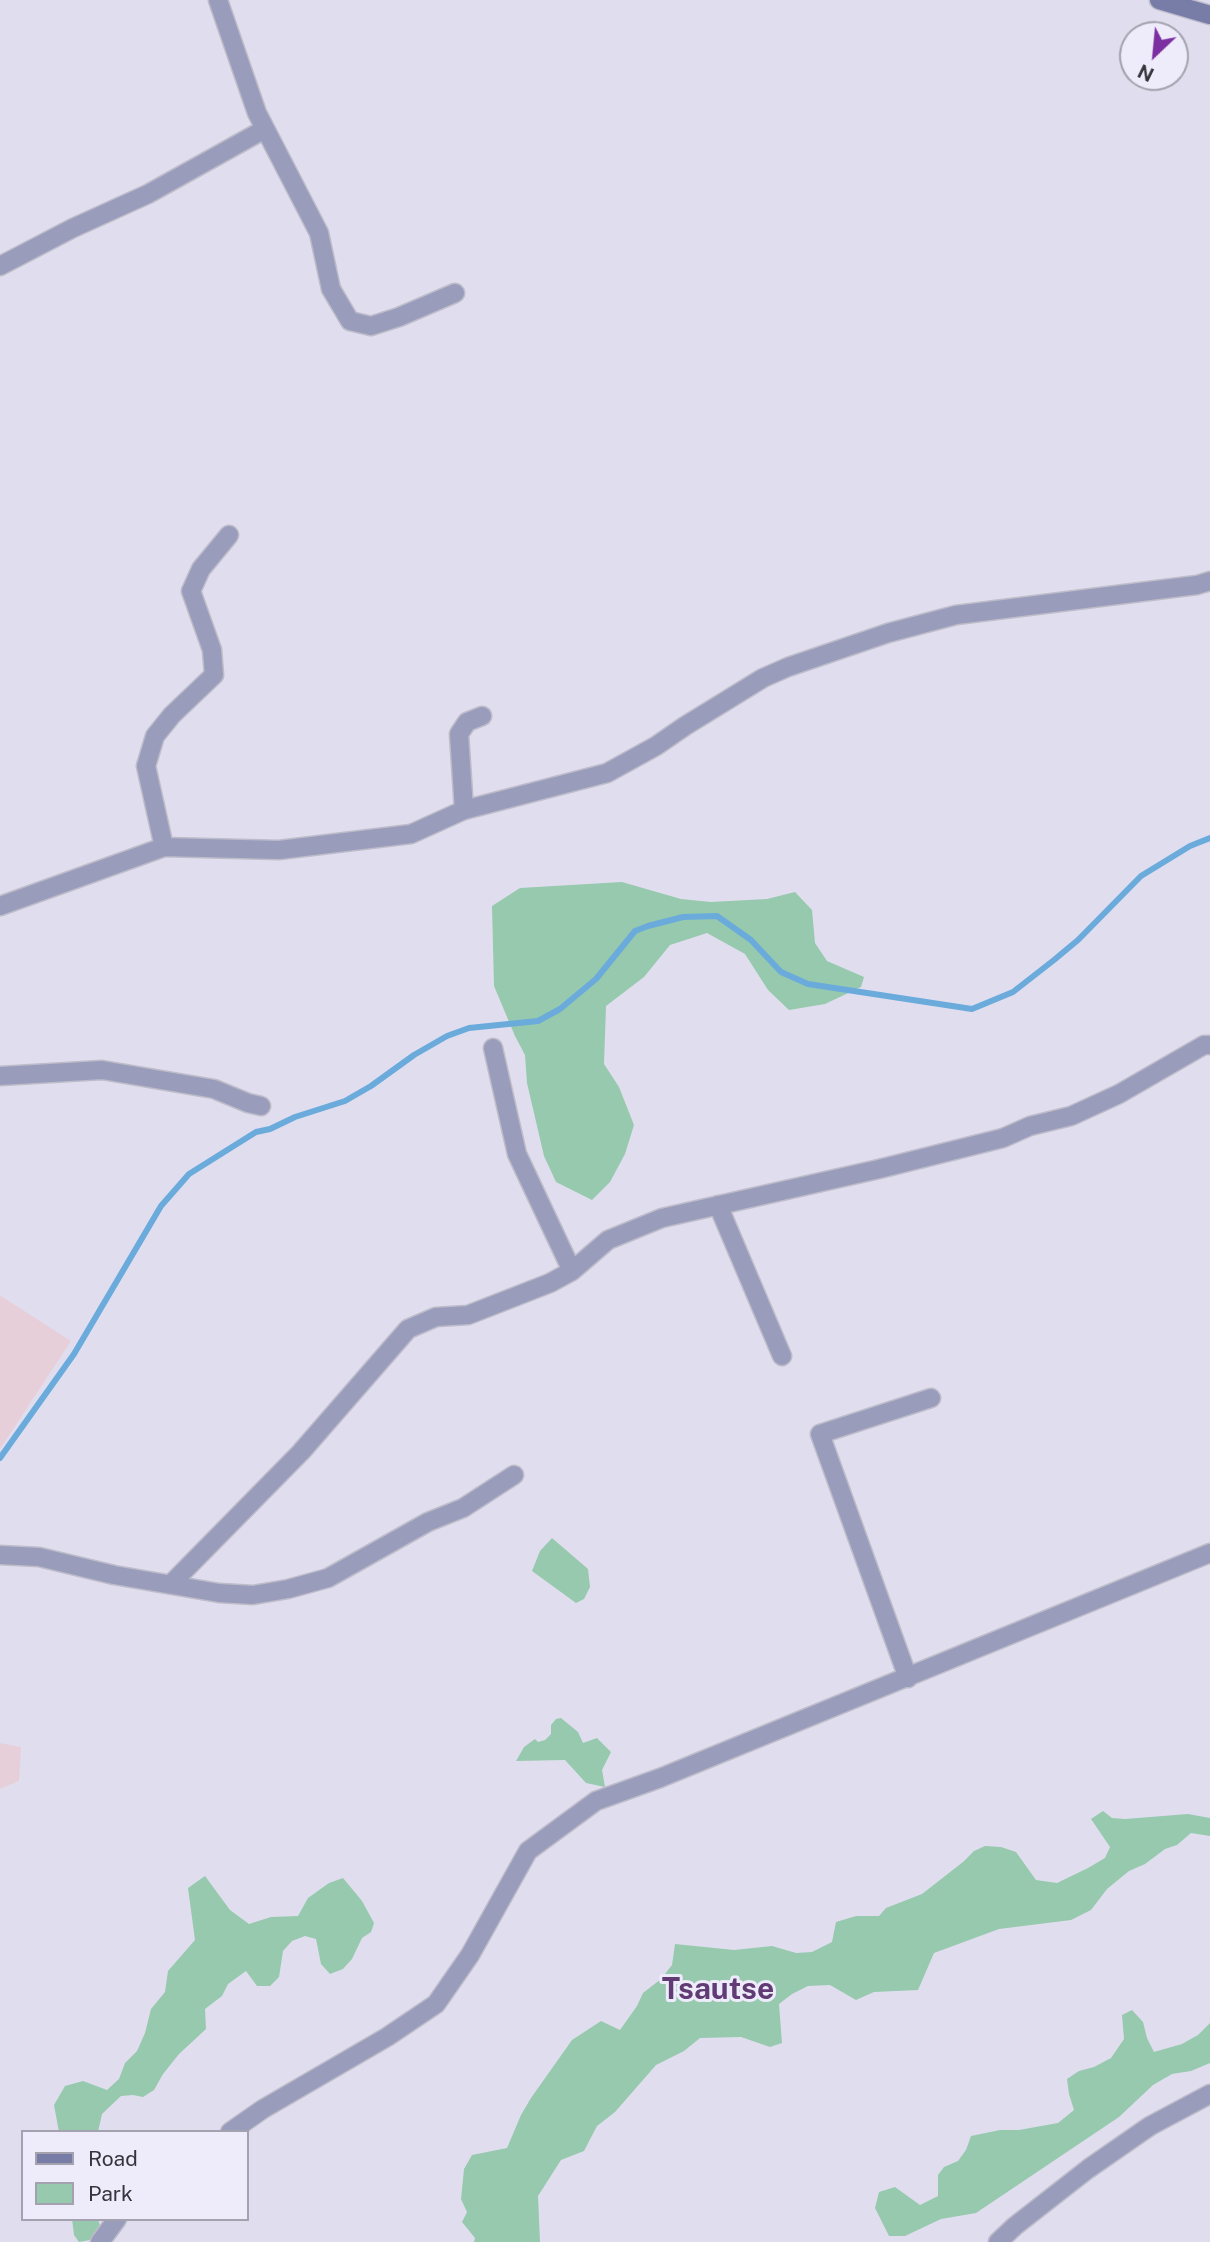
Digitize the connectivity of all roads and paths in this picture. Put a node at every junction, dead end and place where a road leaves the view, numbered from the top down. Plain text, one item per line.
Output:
1 (218, 0) edge
2 (1159, 0) edge
3 (1210, 15) edge
4 (265, 129) junction
5 (0, 266) edge
6 (455, 293) dead end
7 (229, 534) dead end
8 (1210, 581) edge
9 (482, 716) dead end
10 (464, 810) junction
11 (164, 847) junction
12 (0, 906) edge
13 (1210, 1045) edge
14 (493, 1048) dead end
15 (0, 1076) edge
16 (261, 1106) dead end
17 (718, 1205) junction
18 (572, 1272) junction
19 (782, 1356) dead end
20 (931, 1398) dead end
21 (514, 1475) dead end
22 (1210, 1553) edge
23 (0, 1555) edge
24 (171, 1584) junction
25 (908, 1678) junction
26 (1210, 2094) edge
27 (233, 2130) edge
28 (116, 2221) edge
29 (100, 2242) edge
30 (998, 2242) edge

1 - 4 street
2 - 3 main road
4 - 5 street
4 - 6 street
7 - 11 street
8 - 10 street
9 - 10 street
10 - 11 street
11 - 12 street
13 - 17 street
14 - 18 street
15 - 16 street
17 - 18 street
17 - 19 street
18 - 24 street
20 - 25 street
21 - 24 street
22 - 25 street
23 - 24 street
25 - 27 street
26 - 30 street
28 - 29 street

